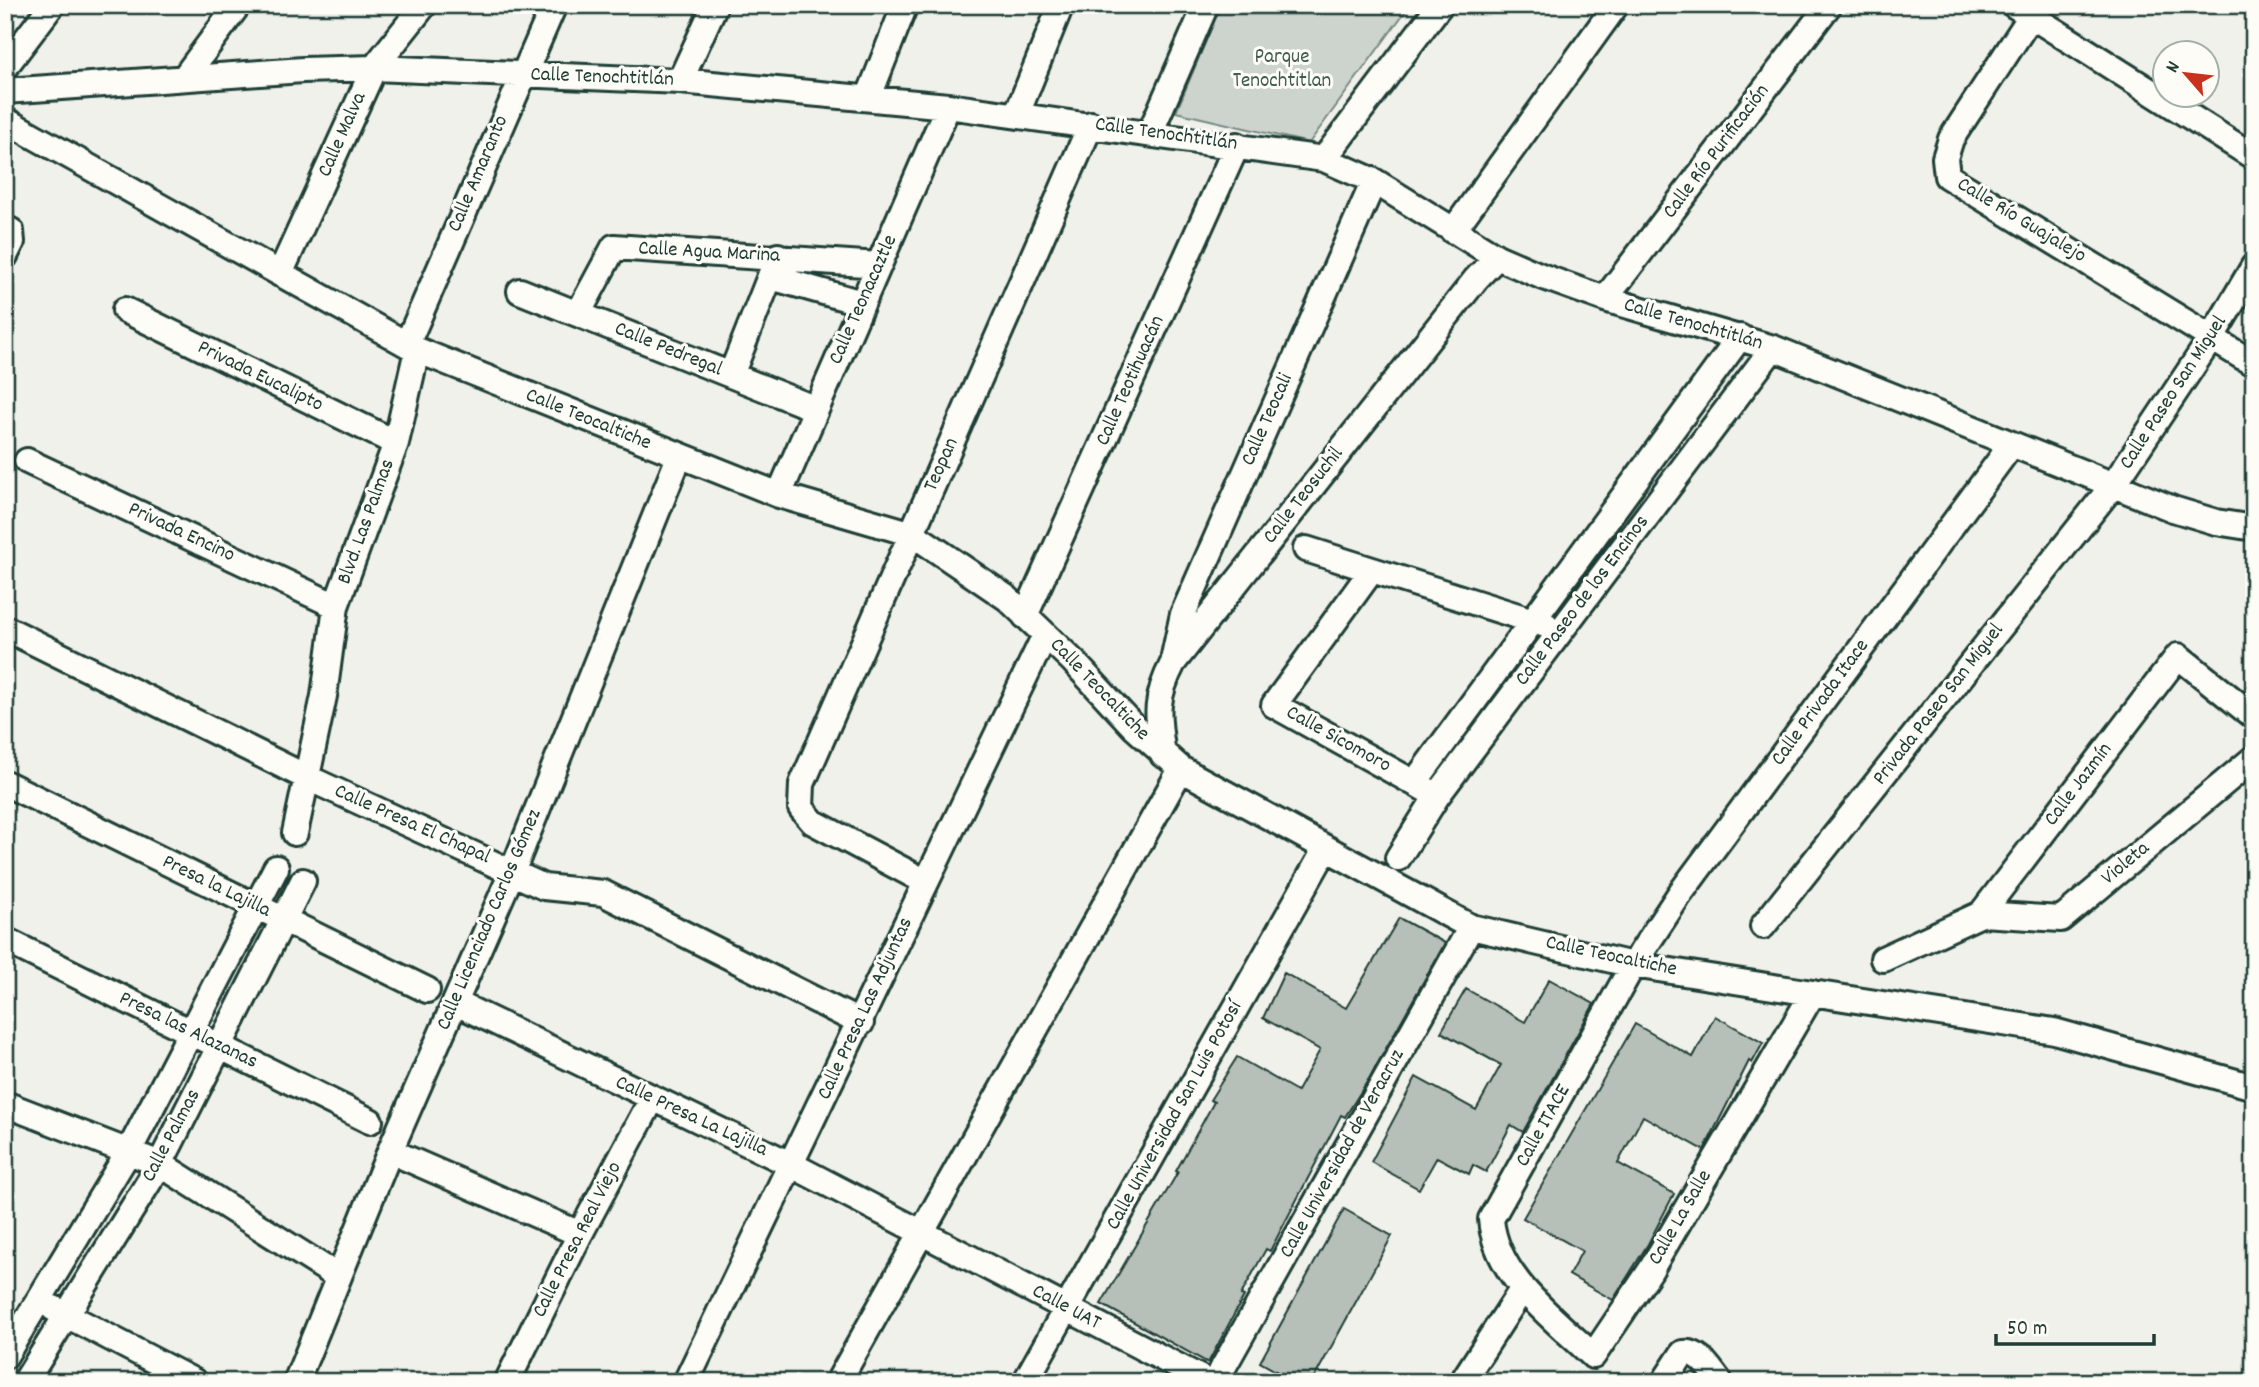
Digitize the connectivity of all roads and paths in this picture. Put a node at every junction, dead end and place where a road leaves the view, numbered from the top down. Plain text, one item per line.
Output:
1 (51, 5) edge
2 (238, 5) edge
3 (424, 5) edge
4 (554, 5) edge
5 (715, 5) edge
6 (905, 5) edge
7 (1061, 5) edge
8 (1206, 5) edge
9 (1440, 5) edge
10 (1829, 5) edge
11 (1611, 7) edge
12 (2023, 11) edge
13 (5, 66) edge
14 (373, 68) junction
15 (522, 74) junction
16 (184, 78) junction
17 (680, 80) junction
18 (5, 91) edge
19 (869, 96) junction
20 (948, 106) junction
21 (1017, 114) junction
22 (5, 120) edge
23 (1091, 124) junction
24 (1150, 133) junction
25 (1237, 145) junction
26 (2254, 157) edge
27 (1324, 159) junction
28 (1374, 181) junction
29 (5, 228) edge
30 (1453, 231) junction
31 (5, 256) edge
32 (1497, 257) junction
33 (879, 265) junction
34 (2254, 266) edge
35 (775, 267) junction
36 (280, 274) junction
37 (520, 291) dead end
38 (1605, 299) junction
39 (862, 303) junction
40 (125, 310) dead end
41 (578, 314) junction
42 (1740, 337) junction
43 (2212, 337) junction
44 (412, 347) junction
45 (1773, 348) junction
46 (2254, 364) edge
47 (731, 375) junction
48 (1699, 392) junction
49 (816, 409) junction
50 (1725, 411) junction
51 (396, 443) junction
52 (2012, 444) junction
53 (679, 457) junction
54 (27, 461) dead end
55 (2115, 484) junction
56 (779, 495) junction
57 (2254, 528) edge
58 (912, 534) junction
59 (1306, 549) dead end
60 (1372, 570) junction
61 (336, 606) junction
62 (1025, 616) junction
63 (1532, 622) junction
64 (5, 628) edge
65 (1562, 629) junction
66 (1045, 635) junction
67 (1173, 663) junction
68 (2254, 717) edge
69 (2254, 758) edge
70 (1172, 762) junction
71 (306, 777) junction
72 (1415, 782) junction
73 (5, 783) edge
74 (1437, 796) junction
75 (295, 833) dead end
76 (1325, 850) junction
77 (1398, 858) dead end
78 (276, 867) dead end
79 (513, 870) junction
80 (303, 881) dead end
81 (926, 882) junction
82 (255, 906) junction
83 (1981, 914) junction
84 (284, 920) junction
85 (1763, 926) dead end
86 (1471, 927) junction
87 (5, 940) edge
88 (1883, 959) dead end
89 (1633, 965) junction
90 (427, 990) dead end
91 (1813, 993) junction
92 (456, 1003) junction
93 (860, 1023) junction
94 (190, 1032) junction
95 (219, 1046) junction
96 (2254, 1087) edge
97 (652, 1099) junction
98 (5, 1104) edge
99 (370, 1121) dead end
100 (390, 1151) junction
101 (129, 1152) junction
102 (160, 1164) junction
103 (792, 1165) junction
104 (924, 1233) junction
105 (580, 1234) junction
106 (337, 1276) junction
107 (1523, 1288) junction
108 (39, 1300) junction
109 (1067, 1308) junction
110 (66, 1314) junction
111 (5, 1356) edge
112 (25, 1382) edge
113 (195, 1382) edge
114 (296, 1382) edge
115 (507, 1382) edge
116 (686, 1382) edge
117 (838, 1382) edge
118 (1025, 1382) edge
119 (1208, 1382) edge
120 (1215, 1382) edge
121 (1462, 1382) edge
122 (1664, 1382) edge
123 (1720, 1382) edge

1 - 13 street
2 - 16 street
3 - 14 street, Calle Malva
4 - 15 street, Calle Amaranto
5 - 17 street
6 - 19 street
7 - 21 street
8 - 24 street
9 - 27 street
10 - 38 street, Calle Río Purificación
11 - 30 street
12 - 26 street
12 - 43 street, Calle Río Guajalejo
14 - 15 street, Calle Tenochtitlán
14 - 16 street, Calle Tenochtitlán
14 - 36 street, Calle Malva
15 - 17 street, Calle Tenochtitlán
15 - 44 street, Calle Amaranto
16 - 18 street, Calle Tenochtitlán
17 - 19 street, Calle Tenochtitlán
19 - 20 street, Calle Tenochtitlán
20 - 21 street, Calle Tenochtitlán
20 - 33 street, Calle Teonacaztle
21 - 23 street, Calle Tenochtitlán
22 - 36 street, Calle Teocaltiche
23 - 24 street, Calle Tenochtitlán
23 - 58 street, Teopan
24 - 25 street, Calle Tenochtitlán
25 - 27 street, Calle Tenochtitlán
25 - 62 street, Calle Teotihuacán
27 - 28 street, Calle Tenochtitlán
28 - 30 street, Calle Tenochtitlán
28 - 67 street, Calle Teocali
29 - 31 street
30 - 32 street, Calle Tenochtitlán
32 - 38 street, Calle Tenochtitlán
32 - 67 street, Calle Teosuchil
33 - 35 street, Calle Agua Marina
33 - 39 street, Calle Teonacaztle
34 - 43 street, Calle Paseo San Miguel
35 - 39 street
35 - 41 street, Calle Agua Marina
35 - 47 street
36 - 44 street, Calle Teocaltiche
37 - 41 street, Calle Pedregal
38 - 42 street, Calle Tenochtitlán
39 - 49 street, Calle Teonacaztle
40 - 51 street, Privada Eucalipto
41 - 47 street, Calle Pedregal
42 - 45 street, Calle Tenochtitlán
42 - 48 street, Calle Paseo de los Encinos
43 - 46 street, Calle Río Guajalejo
43 - 55 street, Calle Paseo San Miguel
44 - 51 street, Blvd. Las Palmas
44 - 53 street, Calle Teocaltiche
45 - 50 street, Calle Paseo de los Encinos
45 - 52 street, Calle Tenochtitlán
47 - 49 street, Calle Pedregal
48 - 50 street
48 - 63 street, Calle Paseo de los Encinos
49 - 56 street, Calle Teonacaztle
50 - 65 street, Calle Paseo de los Encinos
51 - 61 street, Blvd. Las Palmas
52 - 55 street, Calle Tenochtitlán
52 - 89 street, Calle Privada Itace
53 - 56 street, Calle Teocaltiche
53 - 79 street, Calle Licenciado Carlos Gómez
54 - 61 street, Privada Encino
55 - 57 street, Calle Tenochtitlán
55 - 85 street, Privada Paseo San Miguel
56 - 58 street, Calle Teocaltiche
58 - 62 street, Calle Teocaltiche
58 - 81 street, Teopan
59 - 60 street
60 - 63 street
60 - 72 street, Calle Sicomoro
61 - 71 street, Blvd. Las Palmas
62 - 66 street, Calle Teocaltiche
63 - 65 street
63 - 72 street, Calle Paseo de los Encinos
64 - 71 street, Calle Presa El Chapal
65 - 74 street, Calle Paseo de los Encinos
66 - 70 street, Calle Teocaltiche
66 - 81 street, Calle Presa Las Adjuntas
67 - 70 street, Calle Teosuchil
68 - 83 street, Calle Jazmín
69 - 83 street, Violeta
70 - 76 street, Calle Teocaltiche
70 - 104 street
71 - 75 street
71 - 79 street, Calle Presa El Chapal
72 - 74 street, Calle Sicomoro
73 - 82 street, Presa la Lajilla
74 - 77 street, Calle Paseo de los Encinos
76 - 86 street, Calle Teocaltiche
76 - 109 street, Calle Universidad San Luis Potosí
78 - 82 street, Calle Palmas
79 - 92 street, Calle Licenciado Carlos Gómez
79 - 93 street, Calle Presa El Chapal
80 - 84 street, Calle Palmas
81 - 93 street, Calle Presa Las Adjuntas
82 - 84 street, Presa la Lajilla
82 - 94 street, Calle Palmas
83 - 88 street
84 - 90 street, Presa la Lajilla
84 - 95 street, Calle Palmas
86 - 89 street, Calle Teocaltiche
86 - 120 street, Calle Universidad de Veracruz
87 - 94 street, Presa las Alazanas
89 - 91 street, Calle Teocaltiche
89 - 107 street, Calle ITACE
91 - 96 street, Calle Teocaltiche
91 - 107 street, Calle La Salle
92 - 97 street, Calle Presa La Lajilla
92 - 100 street, Calle Licenciado Carlos Gómez
93 - 103 street, Calle Presa Las Adjuntas
94 - 95 street, Presa las Alazanas
94 - 101 street, Calle Palmas
95 - 99 street, Presa las Alazanas
95 - 102 street, Calle Palmas
97 - 103 street, Calle Presa La Lajilla
97 - 105 street, Calle Presa Real Viejo
98 - 101 street
100 - 105 street
100 - 106 street, Calle Licenciado Carlos Gómez
101 - 102 street
101 - 108 street, Calle Palmas
102 - 106 street
102 - 110 street, Calle Palmas
103 - 104 street, Calle Presa La Lajilla
103 - 116 street, Calle Presa Las Adjuntas
104 - 109 street, Calle UAT
104 - 117 street
105 - 115 street, Calle Presa Real Viejo
106 - 114 street, Calle Licenciado Carlos Gómez
107 - 121 street
108 - 110 street
108 - 111 street, Calle Palmas
109 - 118 street, Calle Universidad San Luis Potosí
109 - 119 street, Calle UAT
110 - 112 street, Calle Palmas
110 - 113 street
122 - 123 street

